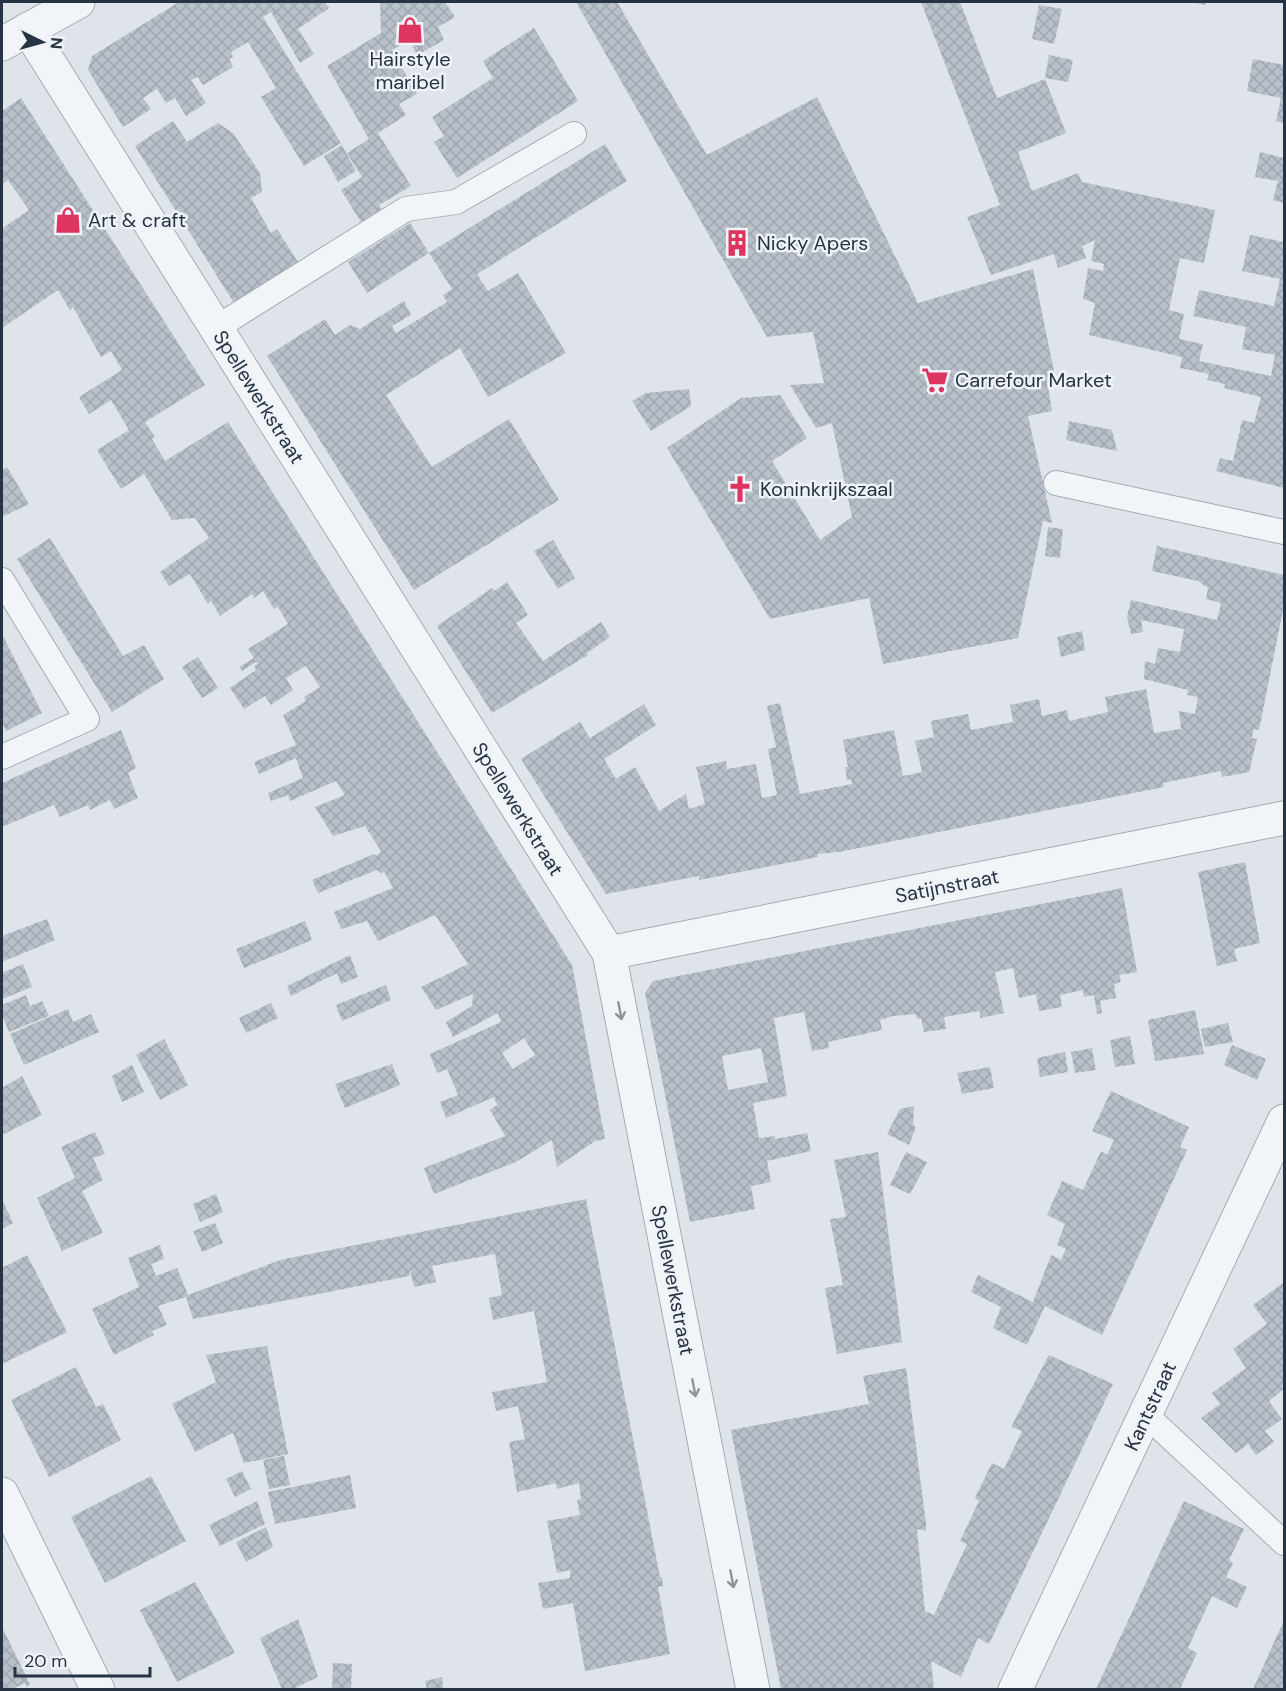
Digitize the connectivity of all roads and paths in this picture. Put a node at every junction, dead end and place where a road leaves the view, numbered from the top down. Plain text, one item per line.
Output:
1 (78, 2) edge
2 (14, 36) edge
3 (574, 134) dead end
4 (216, 328) junction
5 (1056, 483) dead end
6 (1284, 532) edge
7 (2, 580) edge
8 (2, 757) edge
9 (1284, 818) edge
10 (609, 953) junction
11 (1284, 1121) edge
12 (1146, 1414) junction
13 (2, 1494) edge
14 (1284, 1543) edge
15 (99, 1689) edge
16 (753, 1689) edge
17 (1015, 1689) edge

1 - 2 street
2 - 4 street, Spellewerkstraat
3 - 4 lane
4 - 10 street, Spellewerkstraat
5 - 6 lane
7 - 8 lane
9 - 10 street, Satijnstraat
10 -> 16 street, Spellewerkstraat
11 - 12 street, Kantstraat
12 - 14 lane
12 - 17 street, Kantstraat
13 - 15 street

